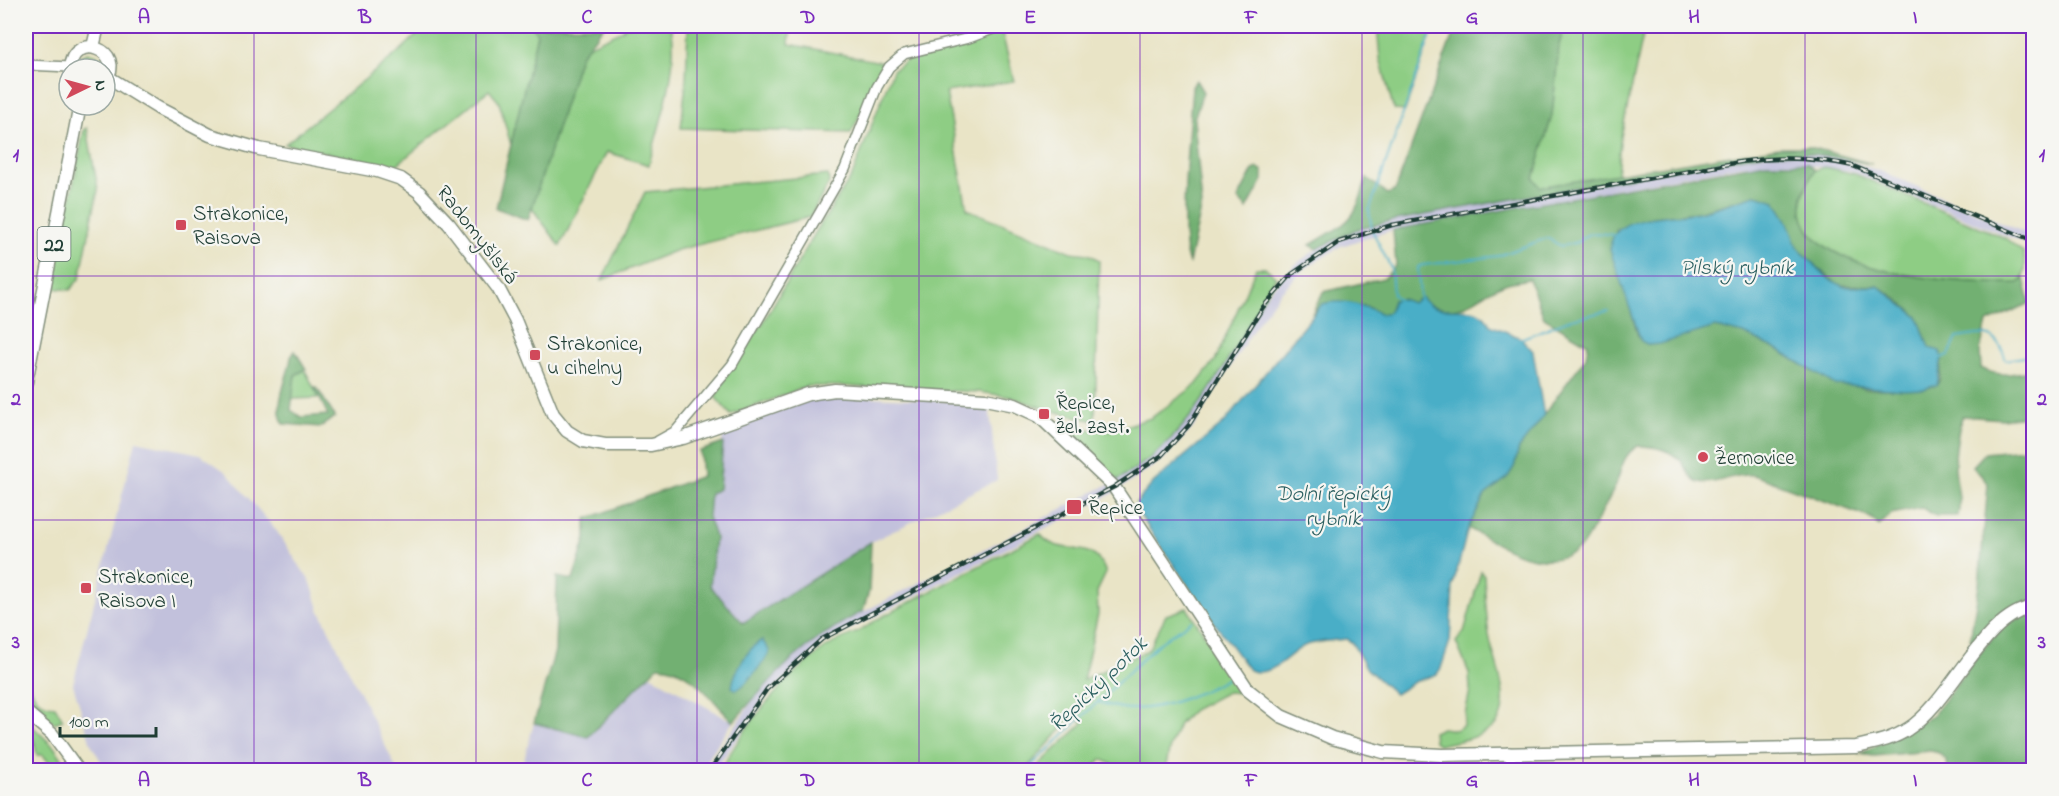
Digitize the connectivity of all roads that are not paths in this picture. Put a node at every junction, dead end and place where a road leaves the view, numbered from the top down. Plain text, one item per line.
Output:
1 (98, 26) edge
2 (1001, 26) edge
3 (93, 47) junction
4 (75, 57) edge
5 (107, 57) edge
6 (30, 65) edge
7 (57, 67) edge
8 (117, 85) edge
9 (78, 117) edge
10 (26, 382) edge
11 (651, 445) junction
12 (2034, 607) edge
13 (26, 712) edge
14 (1509, 752) junction
15 (78, 771) edge
16 (1512, 771) edge

1 - 3 main road
2 - 11 street
3 - 4 main road
3 - 5 main road
6 - 7 street
8 - 11 main road, Radomyšlská
9 - 10 main road, 22
11 - 14 main road, Radomyšlská
12 - 14 main road, Radomyšlská
13 - 15 main road
14 - 16 street

